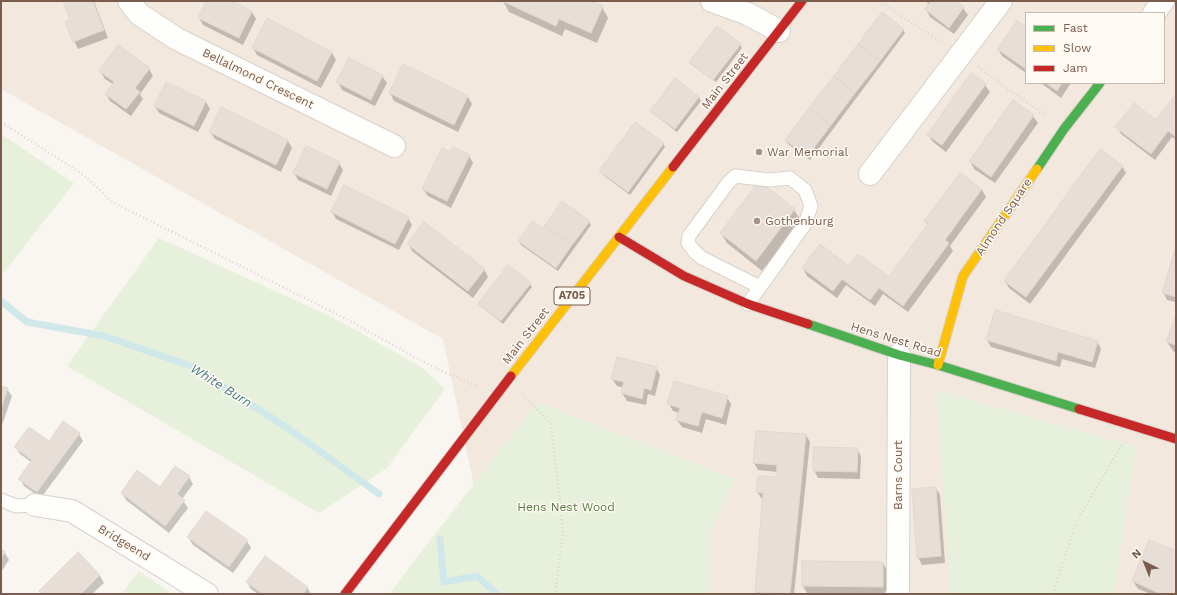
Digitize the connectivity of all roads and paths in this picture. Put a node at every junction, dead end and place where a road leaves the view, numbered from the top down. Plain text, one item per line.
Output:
1 (129, 1) edge
2 (712, 1) edge
3 (802, 1) edge
4 (878, 1) edge
5 (1001, 1) edge
6 (1163, 1) edge
7 (1155, 12) edge
8 (779, 31) junction
9 (961, 55) junction
10 (1099, 84) edge
11 (1, 122) edge
12 (1064, 129) junction
13 (394, 146) dead end
14 (870, 174) dead end
15 (619, 237) junction
16 (760, 287) junction
17 (748, 304) junction
18 (899, 355) junction
19 (938, 365) junction
20 (508, 379) junction
21 (496, 395) junction
22 (1133, 426) junction
23 (1176, 439) edge
24 (1, 500) edge
25 (36, 505) joint
26 (207, 594) edge
27 (346, 594) edge
28 (554, 594) edge
29 (897, 594) edge
30 (1053, 594) edge

1 - 13 street, Bellalmond Crescent
2 - 8 street
3 - 8 street, Main Street / A705
4 - 9 path
5 - 9 street
6 - 7 street
8 - 15 street, Main Street / A705
9 - 12 path
9 - 14 street
10 - 12 street, Almond Square
11 - 21 path
12 - 19 street, Almond Square
15 - 17 street, Hens Nest Road
15 - 20 street, Main Street / A705
16 - 16 lane
16 - 17 lane
17 - 18 street, Hens Nest Road
18 - 19 street, Hens Nest Road
18 - 29 street, Barns Court
19 - 22 street, Hens Nest Road
20 - 21 street, Main Street / A705
20 - 28 path
21 - 27 street, Main Street / A705
22 - 23 street, Hens Nest Road
22 - 30 path
24 - 25 lane
25 - 26 street, Bridgeend

